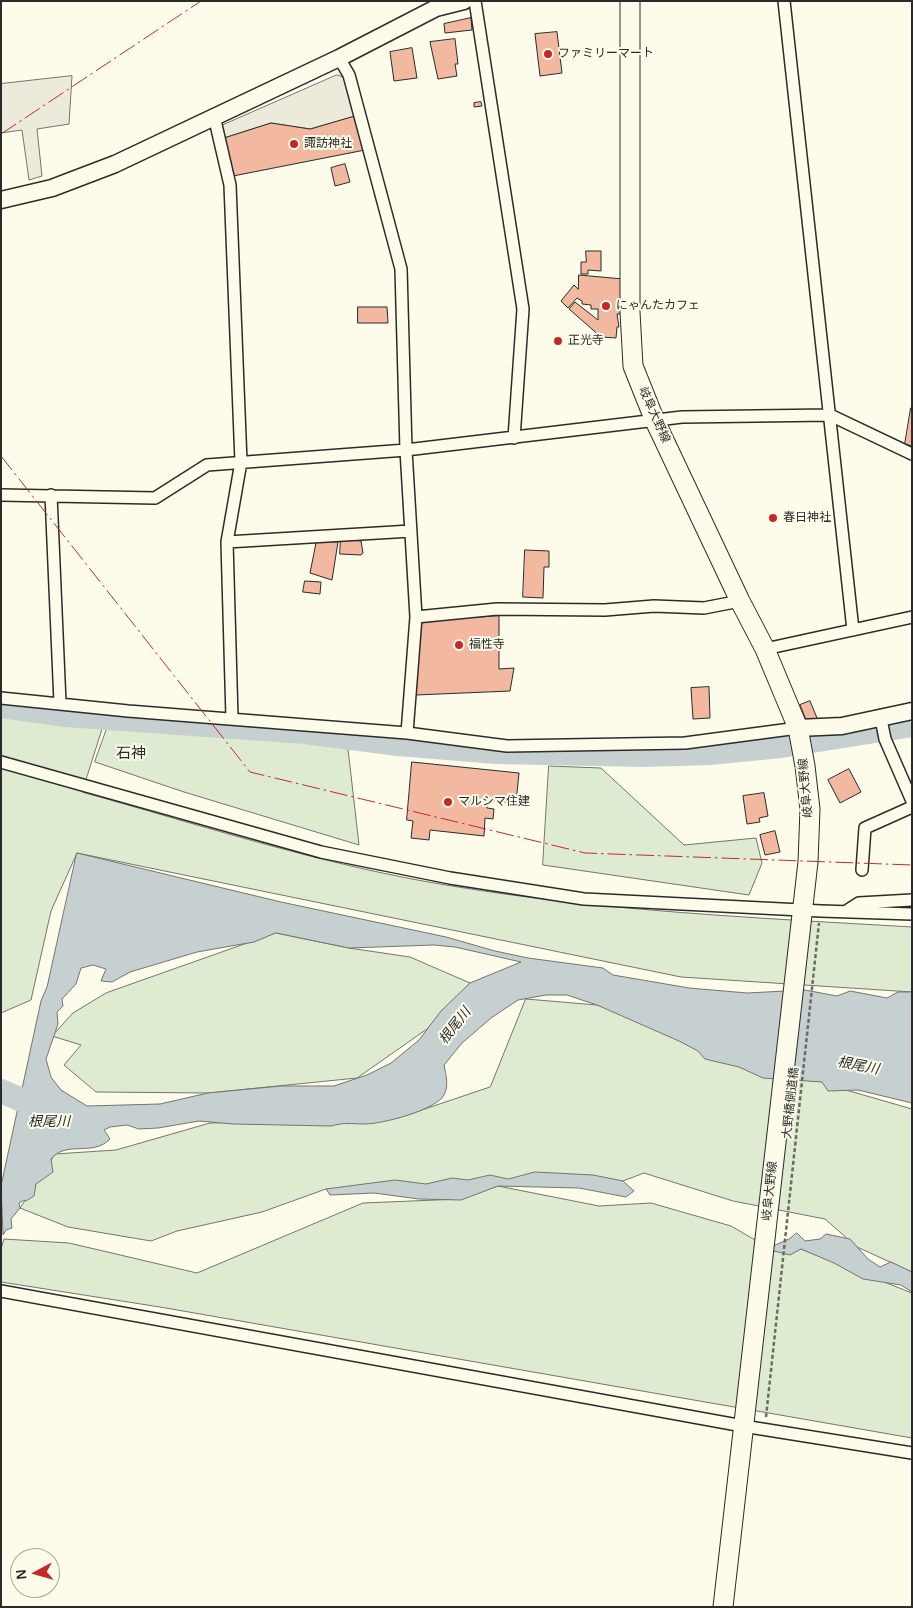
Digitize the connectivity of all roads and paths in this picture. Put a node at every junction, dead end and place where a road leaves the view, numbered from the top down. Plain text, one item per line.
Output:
1 (464, 1) edge
2 (475, 1) edge
3 (630, 1) edge
4 (784, 1) edge
5 (437, 5) edge
6 (339, 58) junction
7 (214, 116) junction
8 (1, 200) edge
9 (830, 415) junction
10 (655, 420) junction
11 (514, 438) junction
12 (406, 450) junction
13 (912, 454) edge
14 (241, 462) junction
15 (1, 494) edge
16 (51, 495) junction
17 (411, 531) junction
18 (227, 542) junction
19 (740, 601) junction
20 (912, 616) edge
21 (416, 617) junction
22 (853, 630) junction
23 (765, 649) junction
24 (1, 698) edge
25 (60, 703) junction
26 (912, 712) edge
27 (232, 718) junction
28 (881, 721) junction
29 (407, 733) junction
30 (800, 738) junction
31 (1, 762) edge
32 (912, 801) edge
33 (912, 807) edge
34 (862, 870) dead end
35 (912, 900) edge
36 (820, 912) junction
37 (845, 912) junction
38 (912, 914) edge
39 (801, 917) junction
40 (1, 1291) edge
41 (766, 1415) dead end
42 (743, 1426) junction
43 (912, 1453) edge
44 (723, 1607) edge

1 - 5 street
2 - 11 street
3 - 10 main road, 岐阜大野線
4 - 9 street
5 - 6 street
6 - 7 street
6 - 12 street
7 - 8 street
7 - 14 street
9 - 10 street
9 - 13 street
9 - 22 street
10 - 11 street
10 - 19 main road, 岐阜大野線
11 - 12 street
12 - 14 street
12 - 17 street
14 - 16 street
14 - 18 street
15 - 16 street
16 - 25 street
17 - 18 street
17 - 21 street
18 - 27 street
19 - 21 street
19 - 23 main road, 岐阜大野線
20 - 22 street
21 - 29 street
22 - 23 street
23 - 30 main road, 岐阜大野線
24 - 25 street
25 - 27 street
26 - 28 street
27 - 29 street
28 - 30 street
28 - 32 street
29 - 30 street
30 - 39 main road, 岐阜大野線
31 - 39 street
33 - 34 street
35 - 37 street
36 - 37 street
36 - 39 street
36 - 41 path, 大野橋側道橋
37 - 38 street
39 - 42 main road, 岐阜大野線
40 - 42 street
42 - 43 street
42 - 44 main road, 岐阜大野線

